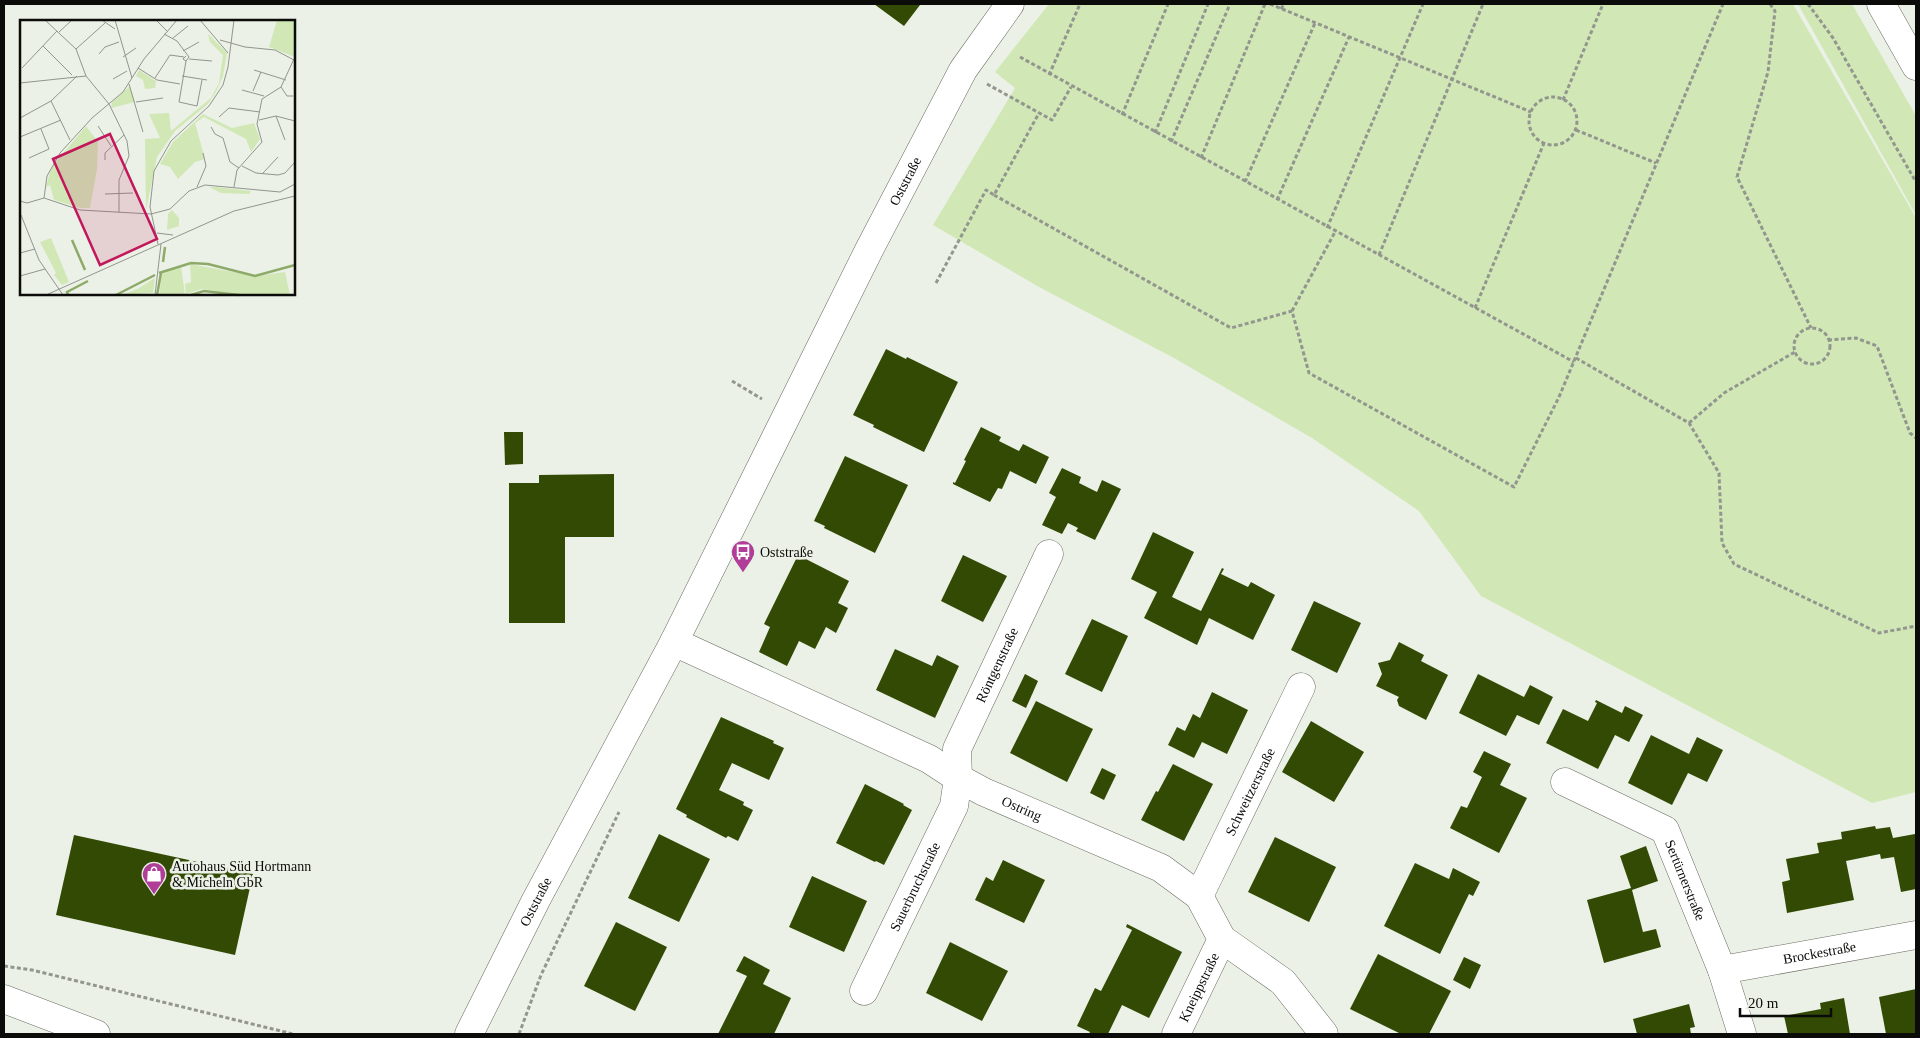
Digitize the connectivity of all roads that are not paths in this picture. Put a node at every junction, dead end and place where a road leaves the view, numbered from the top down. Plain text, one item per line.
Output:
1 (1010, 4) edge
2 (1881, 4) edge
3 (1916, 66) edge
4 (1048, 554) dead end
5 (674, 642) junction
6 (1301, 687) dead end
7 (958, 778) junction
8 (1565, 782) dead end
9 (1199, 896) junction
10 (1916, 935) edge
11 (1222, 939) junction
12 (1722, 970) junction
13 (864, 991) dead end
14 (4, 999) edge
15 (96, 1034) edge
16 (469, 1034) edge
17 (1176, 1034) edge
18 (1324, 1034) edge
19 (1742, 1034) edge

1 - 5 street, Oststraße
2 - 3 street
4 - 7 street, Röntgenstraße
5 - 7 street, Ostring
5 - 16 street, Oststraße
6 - 9 street, Schweitzerstraße
7 - 9 street, Ostring
7 - 13 street, Sauerbruchstraße
8 - 12 street, Sertürnerstraße
9 - 11 street, Ostring
10 - 12 street, Brockestraße
11 - 17 street, Kneippstraße
11 - 18 street, Ostring
12 - 19 street, Sertürnerstraße
14 - 15 street

